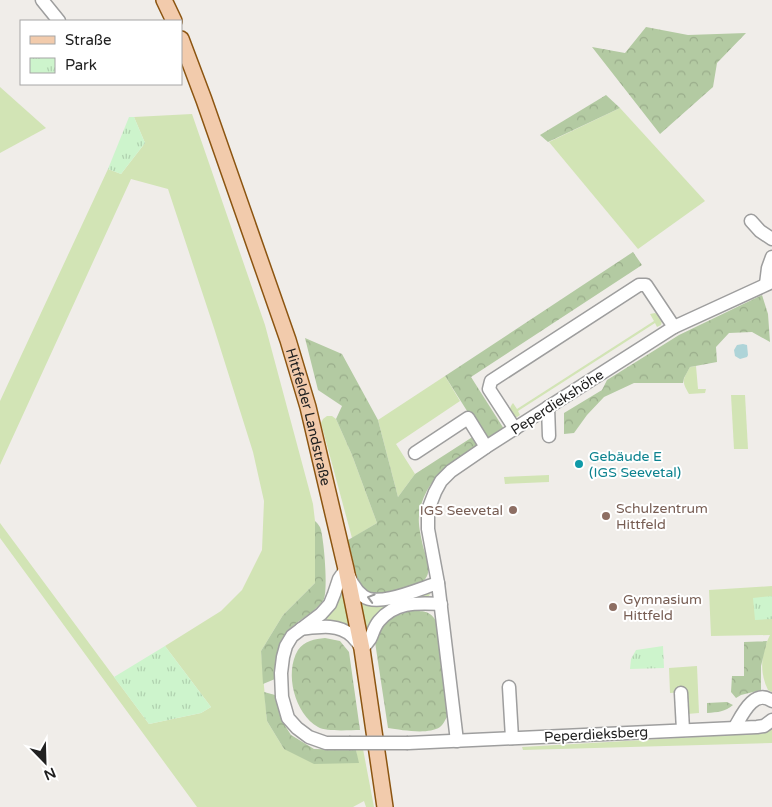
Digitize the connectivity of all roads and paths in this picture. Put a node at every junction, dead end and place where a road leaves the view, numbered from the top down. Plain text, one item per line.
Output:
1 (164, 0) edge
2 (39, 1) edge
3 (58, 20) edge
4 (174, 20) edge
5 (182, 42) edge
6 (751, 221) dead end
7 (772, 239) edge
8 (772, 257) edge
9 (769, 283) edge
10 (674, 327) junction
11 (548, 407) junction
12 (515, 429) junction
13 (549, 436) dead end
14 (486, 447) junction
15 (415, 453) dead end
16 (346, 569) junction
17 (438, 583) junction
18 (441, 604) junction
19 (301, 629) junction
20 (362, 648) junction
21 (509, 687) dead end
22 (681, 693) dead end
23 (772, 702) edge
24 (772, 720) edge
25 (735, 727) junction
26 (683, 730) junction
27 (512, 738) junction
28 (457, 741) junction
29 (386, 807) edge

1 - 4 main road
2 - 3 street
5 - 16 main road, Hittfelder Landstraße
6 - 7 street
8 - 9 street
9 - 10 street, Peperdiekshöhe
10 - 11 street, Peperdiekshöhe
10 - 12 street
11 - 12 street, Peperdiekshöhe
11 - 13 street
12 - 14 street, Peperdiekshöhe
14 - 15 street
14 - 17 street, Peperdiekshöhe
17 -> 16 street
16 - 19 street
16 - 20 main road, Hittfelder Landstraße
17 - 18 street, Peperdiekshöhe
18 - 20 street
18 - 28 street, Peperdiekshöhe
19 - 20 street
19 - 28 street, bridge
20 - 29 main road, Hittfelder Landstraße
21 - 27 street
22 - 26 street
23 - 25 street
24 - 25 street, Peperdieksberg
25 - 26 street, Peperdieksberg
26 - 27 street, Peperdieksberg
27 - 28 street, Peperdieksberg

